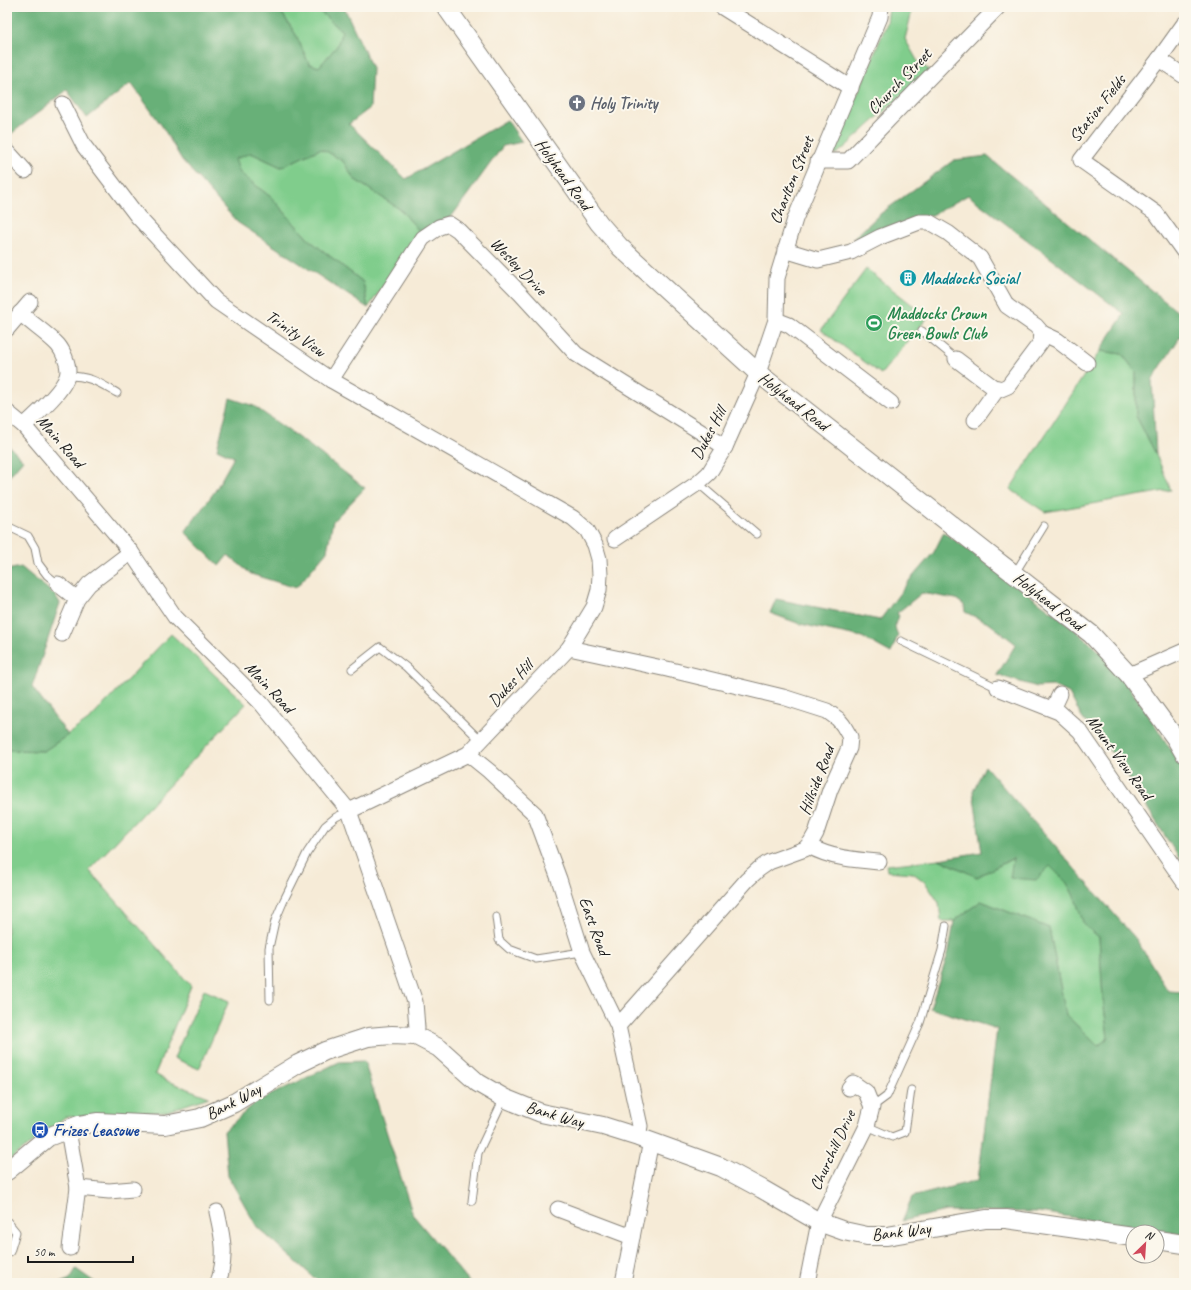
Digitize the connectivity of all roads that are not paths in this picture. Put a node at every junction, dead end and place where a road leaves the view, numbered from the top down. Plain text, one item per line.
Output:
1 (446, 7) edge
2 (722, 7) edge
3 (881, 7) edge
4 (998, 7) edge
5 (1184, 24) edge
6 (1159, 59) junction
7 (1184, 76) edge
8 (851, 88) junction
9 (63, 104) dead end
10 (7, 151) edge
11 (818, 161) junction
12 (25, 171) dead end
13 (785, 250) junction
14 (1184, 252) edge
15 (30, 302) dead end
16 (20, 313) junction
17 (776, 320) junction
18 (7, 329) edge
19 (922, 331) dead end
20 (1042, 333) junction
21 (956, 359) joint
22 (1087, 363) dead end
23 (758, 373) junction
24 (67, 376) junction
25 (331, 380) junction
26 (998, 388) junction
27 (117, 393) dead end
28 (891, 403) dead end
29 (7, 412) edge
30 (975, 420) dead end
31 (24, 426) junction
32 (725, 447) junction
33 (698, 483) junction
34 (574, 518) joint
35 (7, 526) edge
36 (1044, 526) dead end
37 (757, 534) dead end
38 (615, 539) dead end
39 (131, 552) junction
40 (1014, 574) junction
41 (58, 584) joint
42 (77, 599) junction
43 (62, 634) dead end
44 (901, 641) dead end
45 (569, 648) junction
46 (1184, 652) edge
47 (352, 668) dead end
48 (1129, 675) junction
49 (998, 688) joint
50 (1060, 694) dead end
51 (1053, 709) junction
52 (481, 742) junction
53 (1184, 753) edge
54 (468, 754) junction
55 (349, 811) junction
56 (809, 846) junction
57 (879, 862) dead end
58 (1184, 882) edge
59 (496, 917) dead end
60 (946, 926) dead end
61 (582, 952) junction
62 (270, 1000) dead end
63 (618, 1026) junction
64 (416, 1036) junction
65 (849, 1088) dead end
66 (911, 1090) dead end
67 (504, 1098) junction
68 (872, 1107) junction
69 (867, 1126) junction
70 (68, 1130) junction
71 (644, 1139) junction
72 (7, 1171) edge
73 (78, 1188) junction
74 (133, 1189) dead end
75 (472, 1202) dead end
76 (558, 1209) dead end
77 (217, 1212) dead end
78 (7, 1221) edge
79 (819, 1222) junction
80 (1125, 1236) edge
81 (632, 1237) junction
82 (1165, 1241) edge
83 (1184, 1244) edge
84 (70, 1248) dead end
85 (7, 1253) edge
86 (218, 1283) edge
87 (622, 1283) edge
88 (807, 1283) edge

1 - 23 street, Holyhead Road
2 - 8 street
3 - 8 street, Charlton Street
4 - 11 street, Church Street
5 - 6 street, Station Fields
6 - 7 street
6 - 14 street, Station Fields
8 - 11 street, Charlton Street
9 - 25 street, Trinity View
10 - 12 street
11 - 13 street, Charlton Street
13 - 17 street, Charlton Street
13 - 20 street
15 - 16 street
16 - 18 street
16 - 24 street
17 - 23 street, Charlton Street
17 - 28 street
19 - 21 lane
20 - 22 street
20 - 26 street
21 - 26 street
23 - 32 street, Dukes Hill
23 - 40 street, Holyhead Road
24 - 27 lane
24 - 31 street
25 - 32 street, Wesley Drive
25 - 34 street, Trinity View
26 - 30 street
29 - 31 street, Main Road
31 - 39 street, Main Road
32 - 33 street, Dukes Hill
33 - 37 lane
33 - 38 street, Dukes Hill
34 - 45 street, Dukes Hill
35 - 41 lane
36 - 40 lane
39 - 42 street
39 - 55 street, Main Road
40 - 48 street, Holyhead Road
41 - 42 street
42 - 43 street
44 - 49 lane
45 - 52 street, Dukes Hill
45 - 56 street, Hillside Road
46 - 48 street
47 - 52 lane
48 - 53 street, Holyhead Road
49 - 51 street, Mount View Road
50 - 51 street
51 - 58 street, Mount View Road
52 - 54 street, Dukes Hill
54 - 55 street, Dukes Hill
54 - 61 street, East Road
55 - 62 lane
55 - 64 street, Main Road
56 - 57 street
56 - 63 street
59 - 61 lane
60 - 68 lane
61 - 63 street, East Road
63 - 71 street, East Road
64 - 67 street, Bank Way
64 - 70 street, Bank Way
65 - 68 street, Churchill Drive
66 - 69 lane
67 - 71 street, Bank Way
67 - 75 lane
68 - 69 street, Churchill Drive
69 - 79 street, Churchill Drive
70 - 72 street, Bank Way
70 - 73 street
71 - 79 street, Bank Way
71 - 81 street, East Road
73 - 74 street
73 - 84 street
76 - 81 street
77 - 86 street
78 - 85 lane
79 - 80 street, Bank Way
79 - 88 street, Churchill Drive
81 - 87 street, East Road
82 - 83 street

